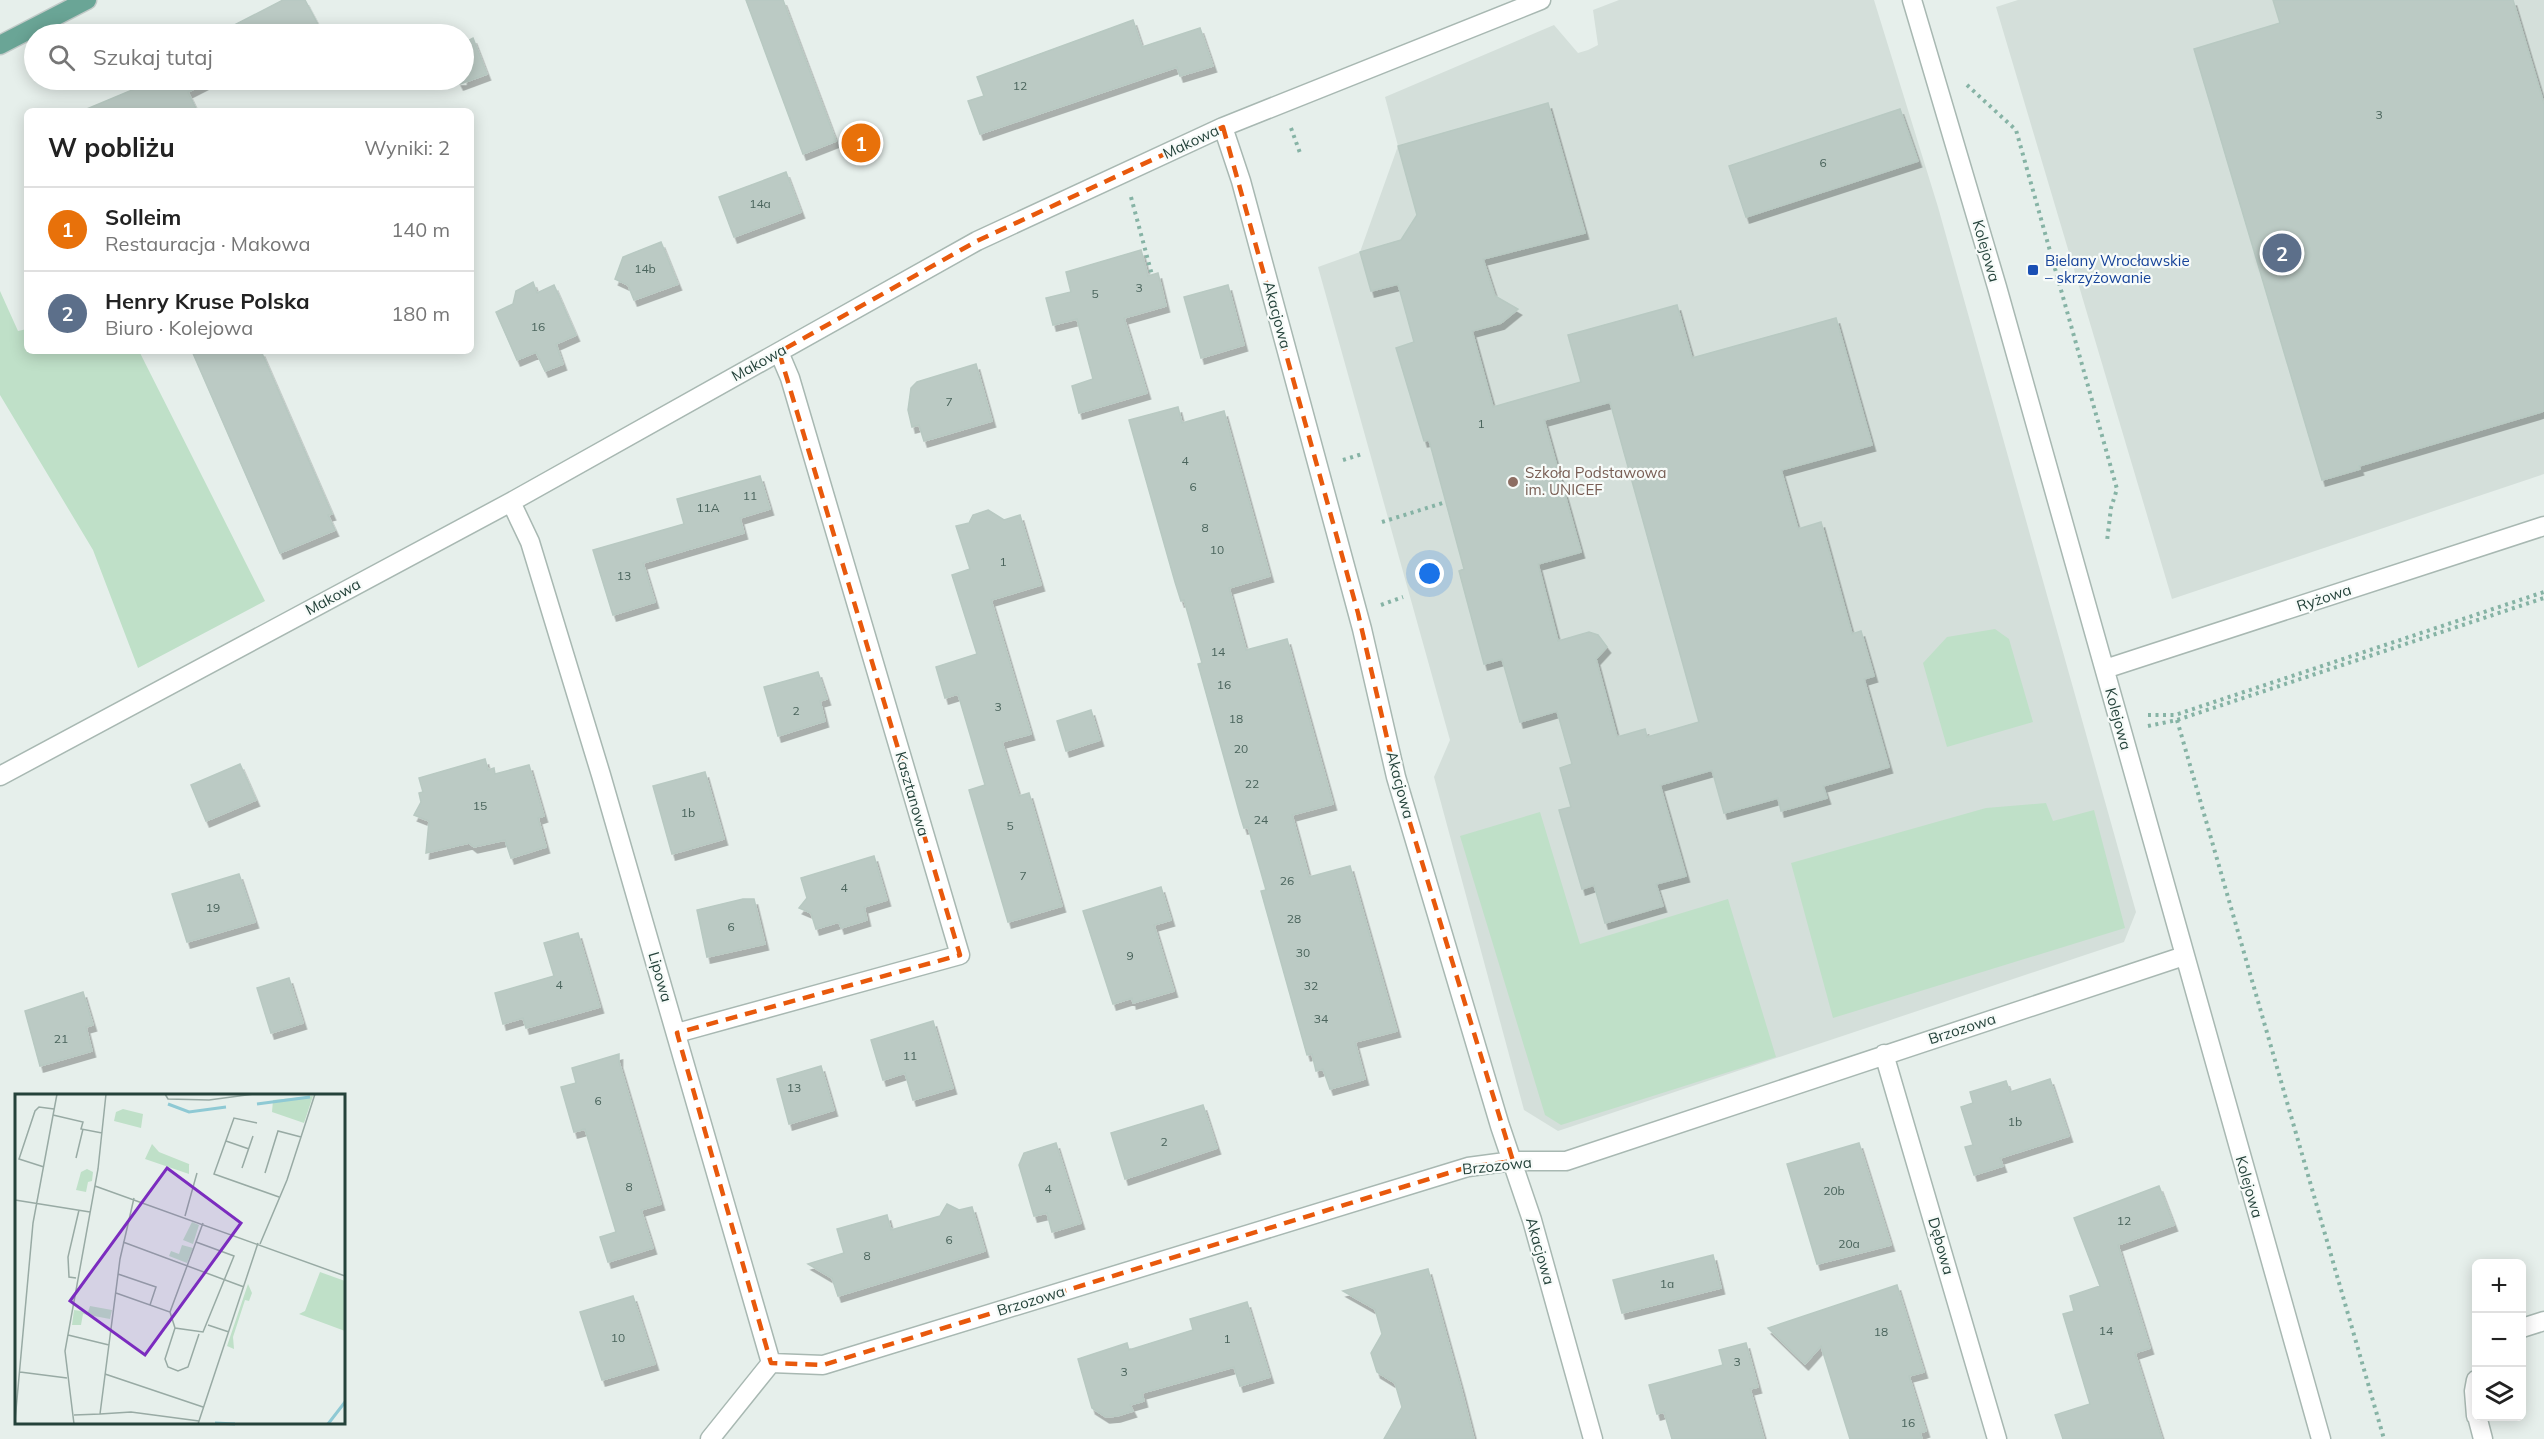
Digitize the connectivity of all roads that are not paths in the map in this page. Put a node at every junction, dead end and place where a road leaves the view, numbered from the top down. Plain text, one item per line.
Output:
1 (87, 0) edge
2 (1541, 0) edge
3 (1912, 0) edge
4 (41, 24) edge
5 (24, 33) edge
6 (0, 45) edge
7 (1223, 127) junction
8 (779, 352) junction
9 (511, 502) junction
10 (2544, 526) edge
11 (2105, 669) junction
12 (0, 776) edge
13 (2184, 956) junction
14 (676, 1034) junction
15 (1884, 1054) junction
16 (1513, 1161) junction
17 (2544, 1321) edge
18 (2526, 1327) edge
19 (771, 1363) junction
20 (2478, 1421) edge
21 (710, 1439) edge
22 (1593, 1439) edge
23 (1997, 1439) edge
24 (2321, 1439) edge
25 (2483, 1439) edge

1 - 4 main road
2 - 7 street, Makowa
3 - 11 street, Kolejowa
5 - 6 main road
7 - 8 street, Makowa
7 - 16 street, Akacjowa
8 - 9 street, Makowa
8 - 14 street, Kasztanowa
9 - 12 street, Makowa
9 - 14 street, Lipowa
10 - 11 street, Ryżowa
11 - 13 street, Kolejowa
13 - 15 street, Brzozowa
13 - 24 street, Kolejowa
14 - 19 street, Lipowa
15 - 16 street, Brzozowa
15 - 23 street, Dębowa
16 - 19 street, Brzozowa
16 - 22 street, Akacjowa
17 - 18 street
19 - 21 street
20 - 25 street

